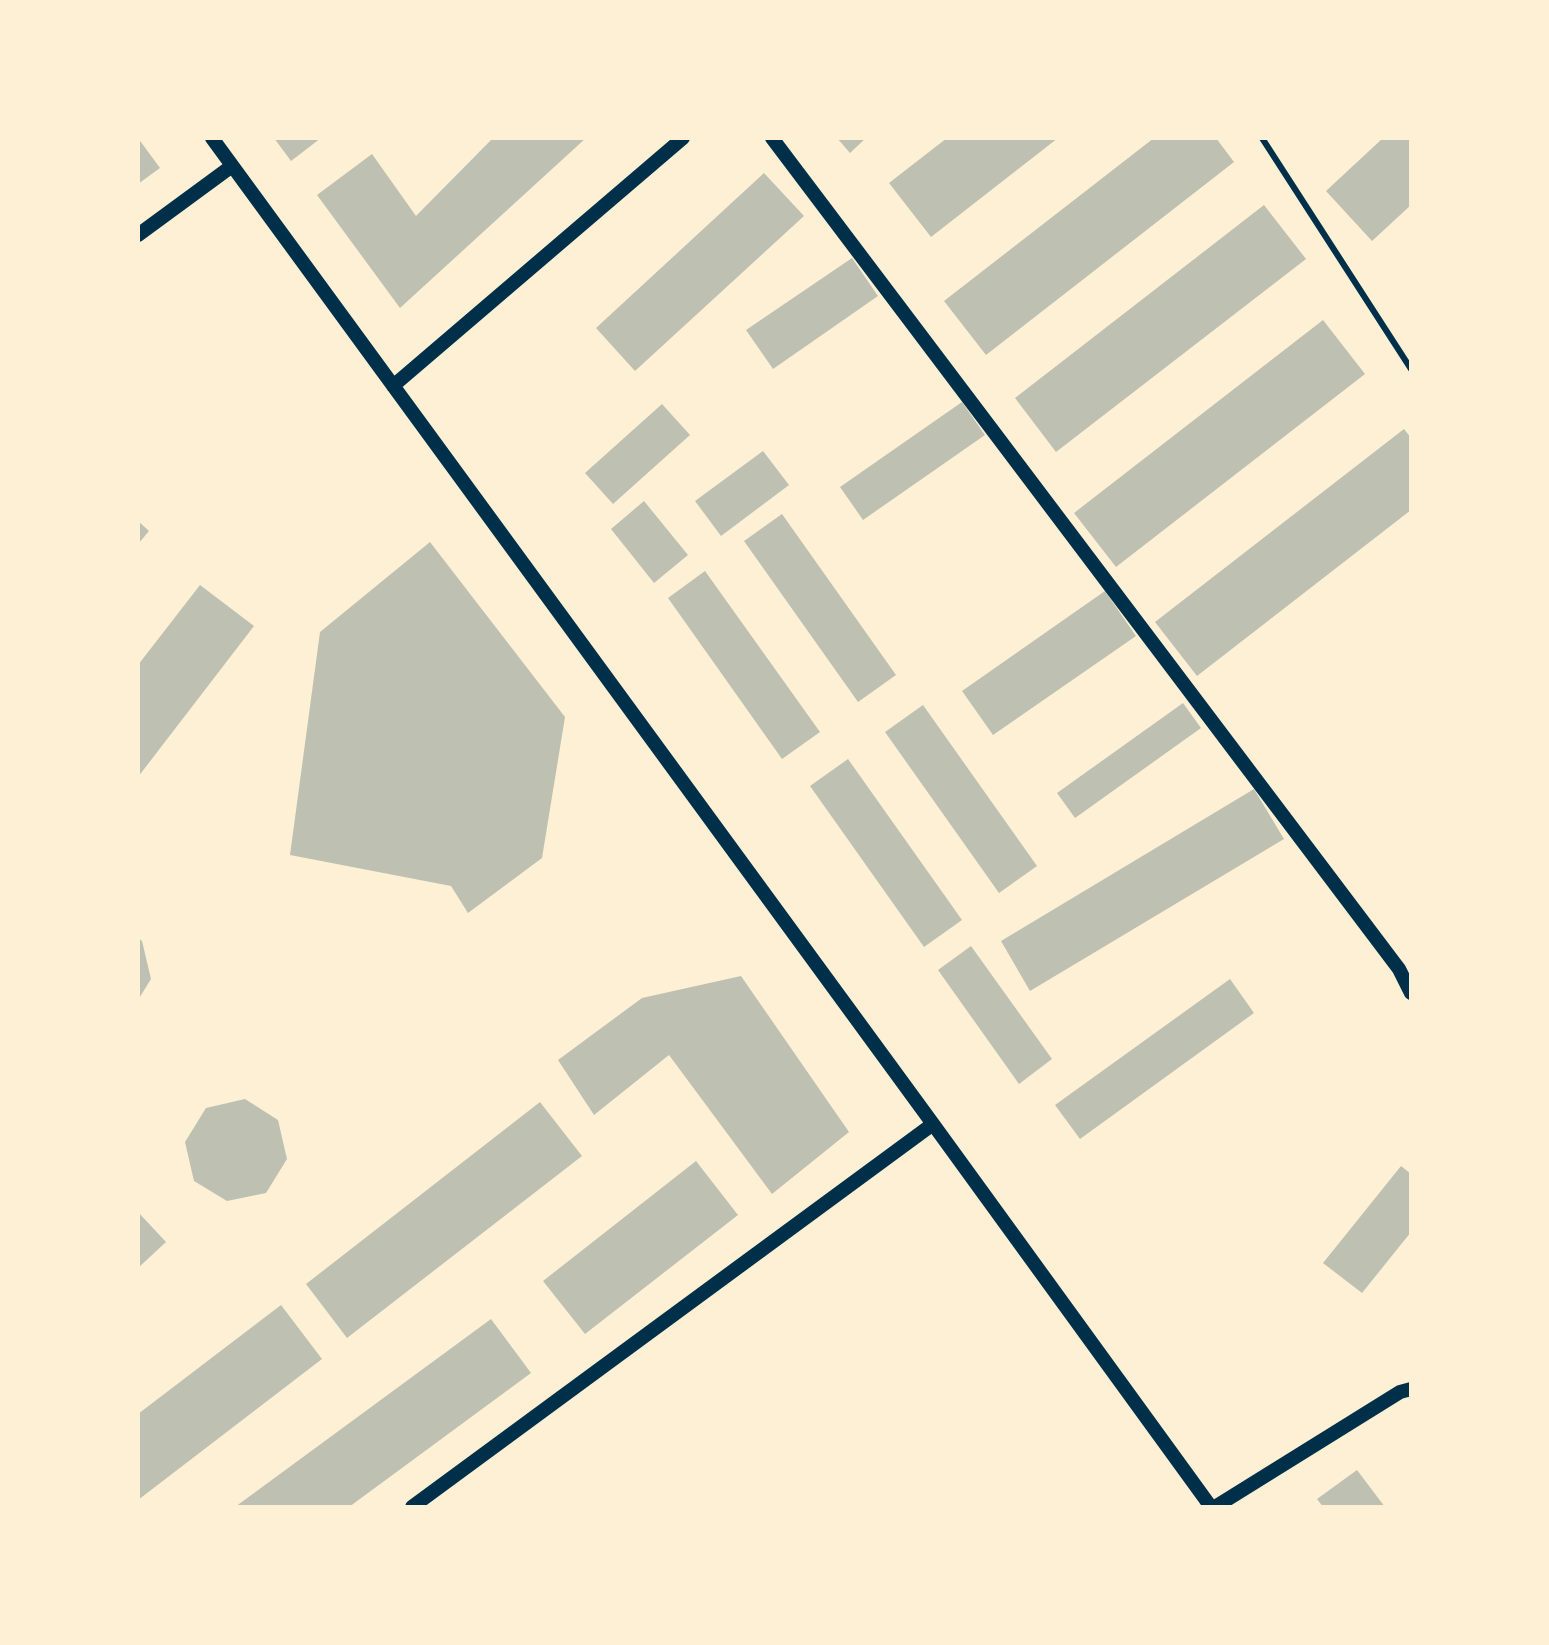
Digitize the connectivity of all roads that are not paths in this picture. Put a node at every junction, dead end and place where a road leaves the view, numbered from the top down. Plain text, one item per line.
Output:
1 (212, 138) edge
2 (683, 138) edge
3 (772, 138) edge
4 (1262, 138) edge
5 (232, 166) junction
6 (138, 235) edge
7 (1411, 369) edge
8 (393, 386) junction
9 (1411, 993) edge
10 (933, 1124) junction
11 (1411, 1389) edge
12 (412, 1507) edge
13 (1213, 1507) edge

1 - 5 street
2 - 8 street
3 - 9 street
4 - 7 lane
5 - 6 street
5 - 8 street
8 - 10 street
10 - 12 street
10 - 13 street
11 - 13 street

